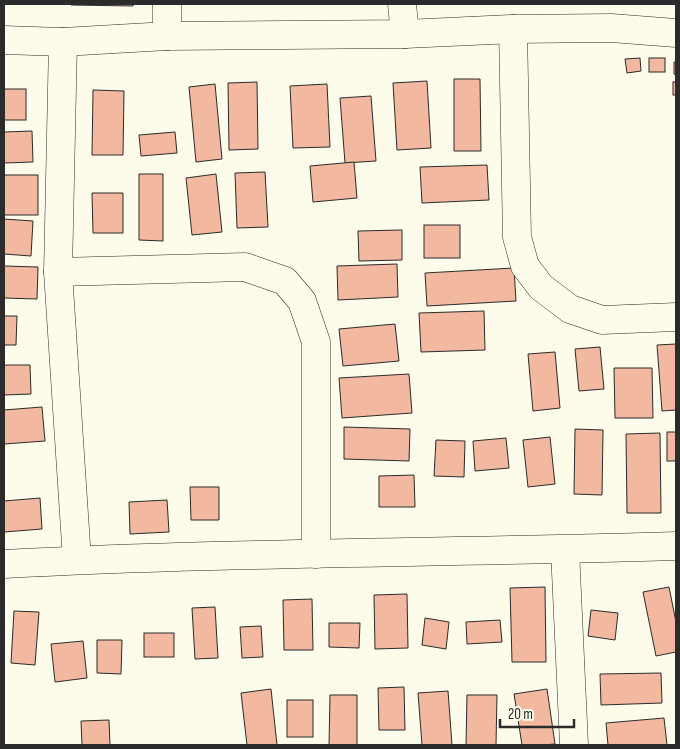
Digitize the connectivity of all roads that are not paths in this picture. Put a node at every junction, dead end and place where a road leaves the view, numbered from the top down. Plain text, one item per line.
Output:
1 (167, 4) edge
2 (402, 4) edge
3 (611, 16) edge
4 (512, 29) junction
5 (676, 33) edge
6 (404, 34) junction
7 (167, 36) junction
8 (4, 40) edge
9 (63, 42) junction
10 (58, 272) junction
11 (676, 317) edge
12 (676, 546) edge
13 (565, 550) junction
14 (316, 554) junction
15 (77, 560) junction
16 (4, 564) edge
17 (574, 745) edge

1 - 7 street
2 - 6 street
3 - 4 street
3 - 5 street
4 - 6 street
4 - 11 street
6 - 7 street
7 - 9 street
8 - 9 street
9 - 10 street
10 - 14 street
10 - 15 street
12 - 13 street
13 - 14 street
13 - 17 street
14 - 15 street
15 - 16 street

